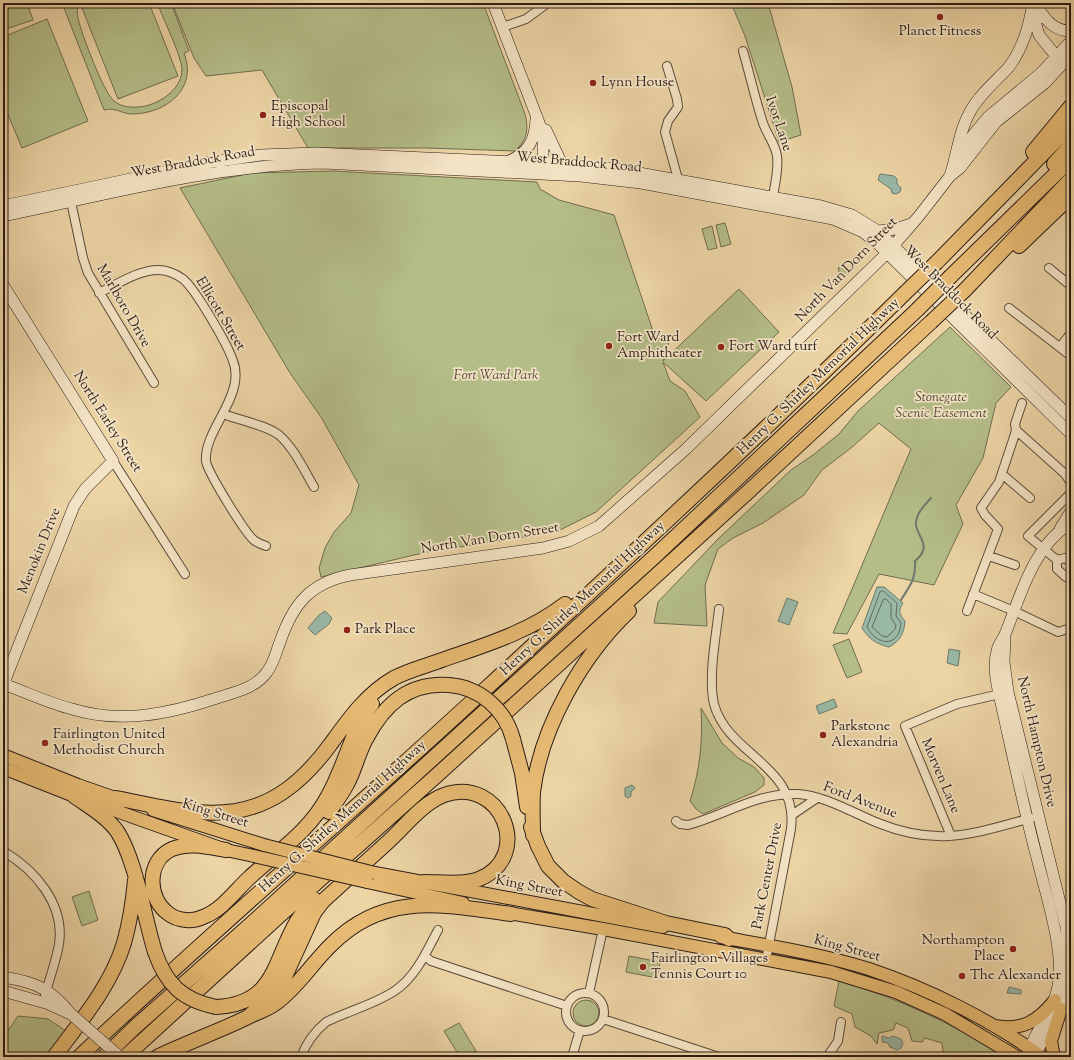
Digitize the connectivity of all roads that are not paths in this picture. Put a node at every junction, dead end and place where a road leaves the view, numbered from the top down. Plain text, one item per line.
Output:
1 (493, 3) edge
2 (1034, 3) edge
3 (545, 5) dead end
4 (1030, 19) junction
5 (503, 27) junction
6 (1071, 31) edge
7 (1071, 41) edge
8 (743, 51) dead end
9 (1071, 55) edge
10 (1059, 60) junction
11 (667, 66) dead end
12 (976, 104) junction
13 (1071, 106) edge
14 (538, 116) junction
15 (991, 121) junction
16 (1071, 125) edge
17 (1071, 145) edge
18 (1071, 159) edge
19 (508, 161) junction
20 (562, 164) junction
21 (543, 169) junction
22 (950, 176) junction
23 (678, 179) junction
24 (1071, 179) edge
25 (1071, 196) edge
26 (70, 197) junction
27 (772, 202) junction
28 (3, 206) edge
29 (988, 212) junction
30 (3, 216) edge
31 (914, 222) junction
32 (878, 231) junction
33 (890, 249) junction
34 (976, 252) junction
35 (1049, 268) dead end
36 (3, 285) edge
37 (1071, 286) edge
38 (967, 292) junction
39 (99, 293) junction
40 (1009, 308) dead end
41 (1071, 333) edge
42 (1060, 347) junction
43 (1071, 356) edge
44 (154, 383) dead end
45 (1022, 403) dead end
46 (223, 414) junction
47 (1071, 418) edge
48 (1016, 430) junction
49 (1071, 434) edge
50 (113, 461) junction
51 (1002, 474) junction
52 (1071, 483) edge
53 (314, 486) dead end
54 (750, 491) junction
55 (1071, 493) edge
56 (1030, 498) dead end
57 (1071, 511) edge
58 (677, 512) junction
59 (1071, 523) edge
60 (1060, 530) junction
61 (266, 546) dead end
62 (1043, 550) junction
63 (988, 556) junction
64 (1057, 560) junction
65 (1071, 563) edge
66 (1015, 565) dead end
67 (185, 574) dead end
68 (1071, 576) edge
69 (973, 594) junction
70 (719, 609) dead end
71 (967, 611) dead end
72 (1014, 611) junction
73 (1071, 628) edge
74 (412, 670) junction
75 (3, 684) edge
76 (1004, 693) junction
77 (3, 755) edge
78 (3, 768) edge
79 (435, 777) junction
80 (786, 795) junction
81 (74, 796) junction
82 (116, 798) junction
83 (817, 798) junction
84 (792, 815) junction
85 (1032, 818) junction
86 (676, 821) dead end
87 (533, 835) junction
88 (952, 836) junction
89 (226, 850) junction
90 (3, 851) edge
91 (135, 880) junction
92 (424, 882) junction
93 (249, 902) junction
94 (511, 914) junction
95 (603, 929) junction
96 (438, 930) dead end
97 (729, 939) junction
98 (768, 946) junction
99 (425, 956) junction
100 (766, 960) junction
101 (3, 984) edge
102 (46, 989) junction
103 (589, 993) junction
104 (42, 1002) junction
105 (1058, 1004) junction
106 (568, 1006) junction
107 (70, 1014) junction
108 (248, 1017) junction
109 (603, 1019) junction
110 (841, 1022) dead end
111 (990, 1025) junction
112 (580, 1030) junction
113 (1033, 1054) edge
114 (54, 1057) edge
115 (79, 1057) edge
116 (104, 1057) edge
117 (120, 1057) edge
118 (125, 1057) edge
119 (157, 1057) edge
120 (301, 1057) edge
121 (572, 1057) edge
122 (718, 1057) edge
123 (827, 1057) edge
124 (1018, 1057) edge
125 (1054, 1057) edge

1 - 5 main road
2 - 4 main road
2 - 6 main road
2 - 10 main road
3 - 5 street
4 - 10 main road
4 - 12 main road
5 - 14 main road
7 - 10 main road, North Van Dorn Street
8 - 27 street, Ivor Lane
9 - 10 main road, North Van Dorn Street
10 - 15 main road, North Van Dorn Street
11 - 23 street
12 - 15 main road
12 - 22 main road
13 - 29 highway
14 - 19 main road
14 - 20 main road
14 - 21 main road
15 - 22 main road, North Van Dorn Street
16 - 29 highway, Henry G. Shirley Memorial Highway
17 - 34 highway
18 - 34 highway
19 - 21 main road, West Braddock Road
19 - 26 main road, West Braddock Road
20 - 21 main road, West Braddock Road
20 - 23 main road, West Braddock Road
21 - 26 main road, West Braddock Road
21 - 27 main road, West Braddock Road
22 - 31 main road, North Van Dorn Street
23 - 27 main road, West Braddock Road
24 - 38 highway
25 - 38 highway
26 - 28 main road, West Braddock Road
26 - 30 main road, West Braddock Road
26 - 39 street, Marlboro Drive
27 - 32 main road, West Braddock Road
27 - 33 main road, West Braddock Road
29 - 58 highway, Henry G. Shirley Memorial Highway, bridge
31 - 32 main road
31 - 33 main road, North Van Dorn Street
32 - 33 main road, West Braddock Road
33 - 47 main road, West Braddock Road
33 - 49 main road, West Braddock Road
33 - 75 main road, North Van Dorn Street
34 - 116 highway, bridge
35 - 37 street
36 - 50 main road, North Earley Street
38 - 54 highway
39 - 44 street, Marlboro Drive
39 - 46 street, Ellicott Street
40 - 42 street
41 - 42 street
42 - 43 street
45 - 48 street
46 - 53 street
46 - 61 street, Ellicott Street
48 - 51 street
48 - 52 street
50 - 67 street, North Earley Street
50 - 75 main road, Menokin Drive
51 - 56 street
51 - 63 street
54 - 79 highway
54 - 87 highway
55 - 62 street
57 - 60 main road, North Hampton Drive
58 - 74 highway
58 - 93 highway, Henry G. Shirley Memorial Highway
59 - 60 main road, North Hampton Drive
60 - 62 main road, North Hampton Drive
62 - 64 street
62 - 72 main road, North Hampton Drive
63 - 66 street
63 - 69 street
64 - 65 street
64 - 68 street
69 - 71 street
69 - 72 street
70 - 80 street, Park Center Drive
72 - 73 street
72 - 76 main road, North Hampton Drive
74 - 82 highway
74 - 89 highway
76 - 85 main road, North Hampton Drive
76 - 88 street, Morven Lane
77 - 82 main road, King Street
78 - 81 main road, King Street
79 - 91 highway, bridge
79 - 118 highway
80 - 83 street, Ford Avenue
80 - 84 street, Park Center Drive
80 - 86 street, Ford Avenue
81 - 89 main road, King Street
81 - 91 highway
82 - 92 main road, King Street, bridge
83 - 84 street
83 - 88 street, Ford Avenue
84 - 98 street, Park Center Drive
85 - 88 street, Ford Avenue
85 - 105 main road, North Hampton Drive
87 - 93 highway, bridge
87 - 97 highway
89 - 94 main road, King Street, bridge
90 - 102 street
91 - 114 highway
92 - 97 main road, King Street
92 - 108 highway
93 - 115 highway, Henry G. Shirley Memorial Highway
94 - 95 main road, King Street
94 - 108 highway
95 - 100 main road, King Street
95 - 103 street
96 - 99 street
97 - 98 main road, King Street
98 - 100 street, Park Center Drive
98 - 111 main road, King Street
99 - 106 street
99 - 120 street
100 - 124 main road, King Street
101 - 102 main road
101 - 104 main road
102 - 104 street
102 - 107 main road
103 - 106 street
103 - 109 street
104 - 107 main road
105 - 111 main road
105 - 113 main road, North Hampton Drive
105 - 125 main road
106 - 112 street
107 - 117 main road, bridge
108 - 119 highway
109 - 112 street
109 - 122 street
110 - 123 street
111 - 113 main road, King Street
112 - 121 street

